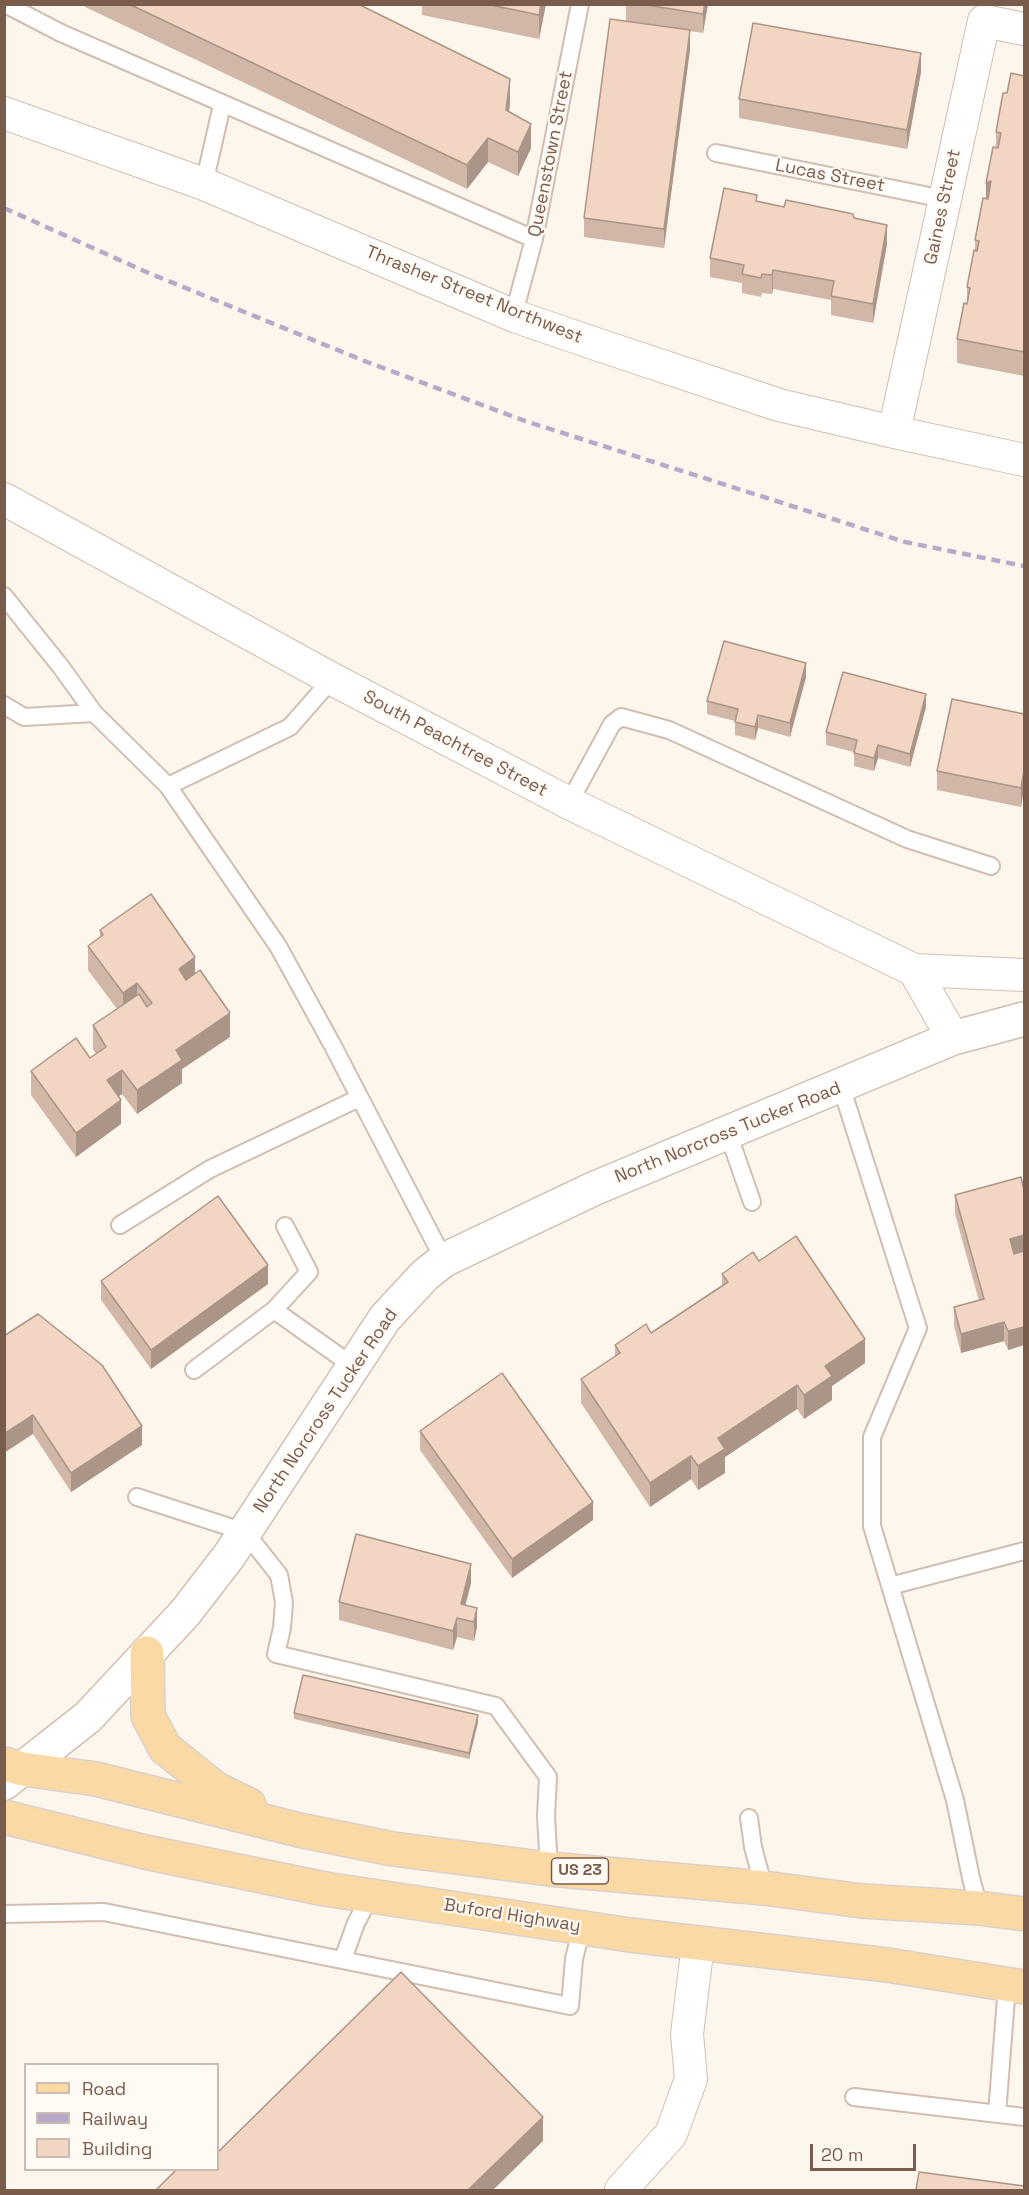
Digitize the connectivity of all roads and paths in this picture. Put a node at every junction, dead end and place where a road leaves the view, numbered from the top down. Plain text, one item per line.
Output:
1 (5, 4) edge
2 (580, 4) edge
3 (986, 13) edge
4 (1024, 29) edge
5 (222, 105) junction
6 (4, 113) edge
7 (716, 153) dead end
8 (204, 184) junction
9 (945, 199) junction
10 (534, 239) junction
11 (517, 309) junction
12 (894, 432) junction
13 (1024, 460) edge
14 (4, 499) edge
15 (4, 596) edge
16 (332, 679) junction
17 (4, 705) edge
18 (94, 713) junction
19 (168, 786) junction
20 (569, 803) junction
21 (991, 866) dead end
22 (914, 970) junction
23 (1024, 975) edge
24 (1024, 1019) edge
25 (953, 1038) junction
26 (841, 1086) junction
27 (359, 1098) junction
28 (728, 1133) junction
29 (752, 1202) dead end
30 (120, 1225) dead end
31 (285, 1226) dead end
32 (444, 1260) junction
33 (274, 1310) junction
34 (353, 1366) junction
35 (194, 1370) dead end
36 (137, 1497) dead end
37 (245, 1532) junction
38 (1024, 1551) edge
39 (890, 1586) junction
40 (147, 1653) junction
41 (11, 1772) edge
42 (4, 1817) edge
43 (749, 1818) dead end
44 (299, 1830) junction
45 (549, 1869) junction
46 (764, 1888) junction
47 (371, 1895) junction
48 (979, 1908) junction
49 (4, 1914) edge
50 (1024, 1914) edge
51 (582, 1927) junction
52 (698, 1944) junction
53 (343, 1959) junction
54 (1016, 1986) edge
55 (854, 2097) dead end
56 (997, 2114) junction
57 (1024, 2117) edge
58 (621, 2190) edge

1 - 5 lane
2 - 10 lane, Queenstown Street
3 - 4 street, Gaines Street
3 - 9 street, Gaines Street
5 - 8 lane
5 - 10 lane
6 - 8 street, Thrasher Street Northwest
7 - 9 lane, Lucas Street
8 - 11 street, Thrasher Street Northwest
9 - 12 street, Gaines Street
10 - 11 lane, Queenstown Street
11 - 12 street, Thrasher Street Northwest
12 - 13 street, Thrasher Street Northwest
14 - 16 street, South Peachtree Street
15 - 18 lane
16 - 19 lane
16 - 20 street, South Peachtree Street
17 - 18 lane
18 - 19 lane
19 - 27 lane
20 - 21 lane
20 - 22 street, South Peachtree Street
22 - 23 street, South Peachtree Street
22 - 25 street
24 - 25 street
25 - 26 street, North Norcross Tucker Road
26 - 28 street, North Norcross Tucker Road
26 - 39 lane
27 - 30 lane
27 - 32 lane
28 - 29 lane
28 - 32 street, North Norcross Tucker Road
31 - 33 lane
32 - 34 street, North Norcross Tucker Road
33 - 34 lane
33 - 35 lane
34 - 37 street, North Norcross Tucker Road
36 - 37 lane
37 - 40 street, North Norcross Tucker Road
37 - 45 lane
38 - 39 lane
39 - 48 lane
40 - 41 street, North Norcross Tucker Road
40 - 44 main road
41 - 44 main road, US 23
42 - 47 main road, Buford Highway
43 - 46 lane
44 - 45 main road, US 23
45 - 46 main road, US 23
46 - 48 main road, US 23
47 - 51 main road, Buford Highway
47 - 53 lane
48 - 50 main road, US 23
49 - 53 lane
51 - 52 main road, Buford Highway
51 - 53 lane
52 - 54 main road, Buford Highway
52 - 58 street
54 - 56 lane
55 - 56 lane
56 - 57 lane

